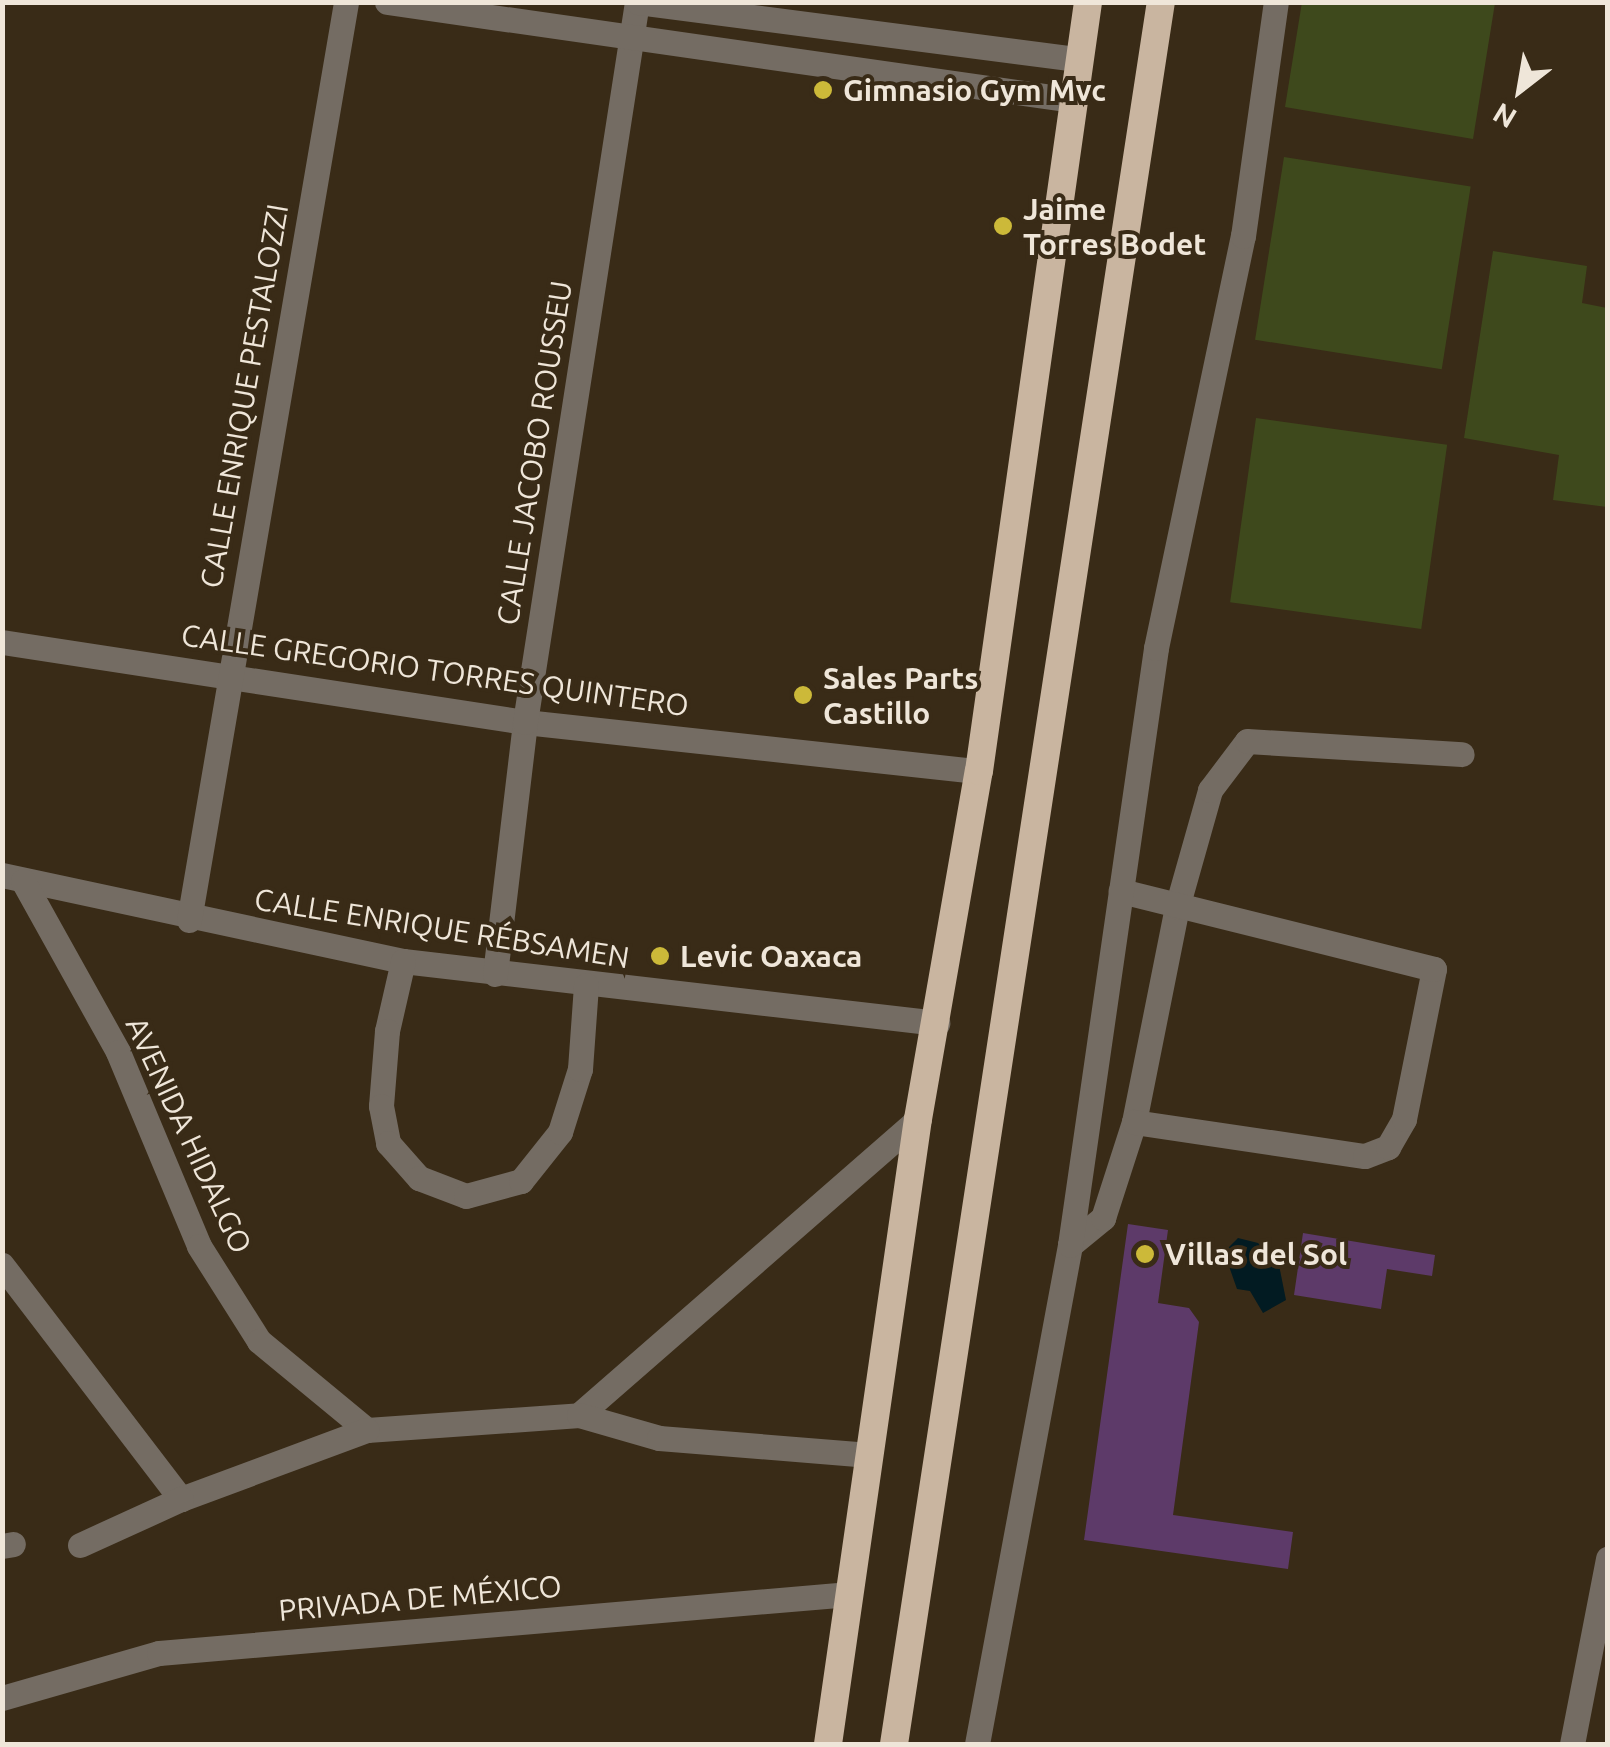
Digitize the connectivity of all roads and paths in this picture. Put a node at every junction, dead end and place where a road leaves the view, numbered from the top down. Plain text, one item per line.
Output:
1 (346, 2) edge
2 (386, 2) edge
3 (637, 2) edge
4 (1088, 2) edge
5 (1161, 2) edge
6 (1276, 2) edge
7 (631, 38) junction
8 (1079, 59) junction
9 (1072, 100) junction
10 (2, 642) edge
11 (228, 673) junction
12 (525, 722) junction
13 (1462, 754) dead end
14 (979, 771) junction
15 (13, 878) edge
16 (1121, 891) junction
17 (1177, 907) junction
18 (189, 920) junction
19 (403, 961) junction
20 (495, 974) junction
21 (586, 986) junction
22 (937, 1022) junction
23 (918, 1118) junction
24 (1134, 1122) junction
25 (1070, 1245) junction
26 (2, 1265) edge
27 (579, 1416) junction
28 (366, 1430) junction
29 (869, 1455) junction
30 (182, 1498) junction
31 (80, 1545) dead end
32 (1608, 1558) edge
33 (849, 1594) junction
34 (2, 1698) edge
35 (828, 1744) edge
36 (894, 1744) edge
37 (976, 1744) edge
38 (1572, 1744) edge

1 - 11 street, CALLE ENRIQUE PESTALOZZI
2 - 7 street
3 - 7 street, CALLE JACOBO ROUSSEU
3 - 8 street
4 - 8 highway
5 - 36 highway
6 - 16 street
7 - 9 street
7 - 12 street, CALLE JACOBO ROUSSEU
8 - 9 highway
9 - 14 highway
10 - 11 street, CALLE GREGORIO TORRES QUINTERO
11 - 12 street, CALLE GREGORIO TORRES QUINTERO
11 - 18 street, CALLE ENRIQUE PESTALOZZI
12 - 14 street, CALLE GREGORIO TORRES QUINTERO
12 - 20 street, CALLE JACOBO ROUSSEU
13 - 17 street
14 - 22 highway
15 - 18 street, CALLE ENRIQUE RÉBSAMEN
15 - 28 street, AVENIDA HIDALGO
16 - 17 street
16 - 25 street
17 - 24 street
17 - 24 street
18 - 19 street, CALLE ENRIQUE RÉBSAMEN
19 - 20 street, CALLE ENRIQUE RÉBSAMEN
19 - 21 street
20 - 21 street, CALLE ENRIQUE RÉBSAMEN
21 - 22 street, CALLE ENRIQUE RÉBSAMEN
22 - 23 highway
23 - 27 street
23 - 29 highway
24 - 25 street
25 - 37 street
26 - 30 street
27 - 28 street
27 - 29 street
28 - 30 street
29 - 33 highway
30 - 31 street
32 - 38 street
33 - 34 street, PRIVADA DE MÉXICO
33 - 35 highway

